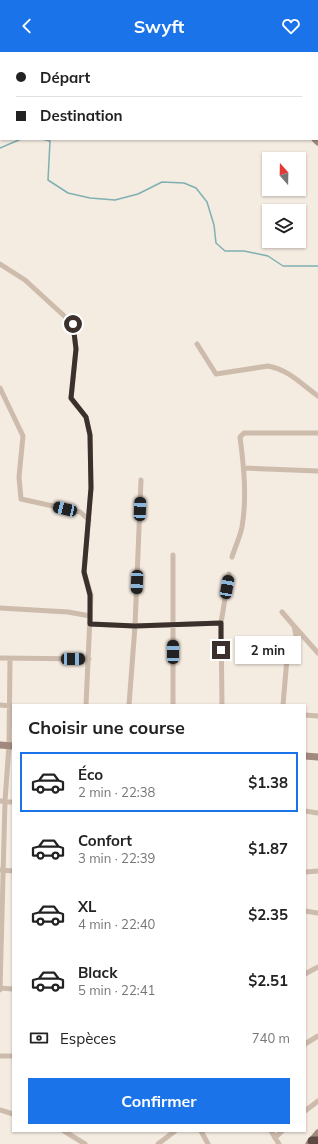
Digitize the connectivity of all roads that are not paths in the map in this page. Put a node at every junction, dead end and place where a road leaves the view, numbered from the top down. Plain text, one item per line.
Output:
1 (0, 264) edge
2 (198, 344) dead end
3 (0, 388) edge
4 (318, 396) edge
5 (318, 433) edge
6 (244, 468) junction
7 (318, 471) edge
8 (141, 480) dead end
9 (89, 520) junction
10 (173, 555) dead end
11 (232, 557) dead end
12 (229, 574) dead end
13 (0, 608) edge
14 (282, 612) dead end
15 (90, 616) junction
16 (221, 623) junction
17 (90, 624) junction
18 (173, 625) junction
19 (135, 626) junction
20 (294, 626) junction
21 (318, 653) edge
22 (0, 658) edge
23 (10, 658) junction
24 (89, 659) junction
25 (86, 704) edge
26 (129, 704) edge
27 (173, 704) edge
28 (222, 704) edge
29 (283, 704) edge
30 (0, 705) edge
31 (12, 706) edge
32 (306, 715) edge
33 (318, 716) edge
34 (0, 745) edge
35 (11, 746) edge
36 (306, 756) edge
37 (318, 757) edge
38 (2, 801) edge
39 (12, 802) edge
40 (306, 811) edge
41 (318, 813) edge
42 (1, 870) edge
43 (12, 871) edge
44 (318, 871) edge
45 (306, 872) edge
46 (306, 911) edge
47 (318, 913) edge
48 (318, 967) edge
49 (306, 973) edge
50 (12, 988) edge
51 (0, 989) edge
52 (318, 1036) edge
53 (306, 1043) edge
54 (0, 1056) edge
55 (12, 1056) edge
56 (318, 1101) edge
57 (0, 1110) edge
58 (306, 1111) edge
59 (12, 1114) edge
60 (66, 1132) edge
61 (174, 1132) edge
62 (202, 1132) edge
63 (272, 1132) edge
64 (281, 1132) edge
65 (318, 1133) edge
66 (275, 1138) junction
67 (313, 1142) edge
68 (85, 1144) edge
69 (158, 1144) edge
70 (208, 1144) edge
71 (279, 1144) edge

1 - 9 street
2 - 4 street
3 - 9 street
5 - 6 street
6 - 7 street
6 - 11 street
8 - 19 street
9 - 15 street
10 - 18 street
12 - 16 street
13 - 15 street
14 - 20 street
15 - 17 street
16 - 18 street
16 - 28 street
17 - 19 street
17 - 24 street
18 - 19 street
18 - 27 street
19 - 26 street
20 - 21 street
20 - 29 street
22 - 23 street
23 - 24 street
23 - 31 street
24 - 25 street
30 - 31 street
31 - 35 street
32 - 33 street
34 - 35 street
35 - 38 street
36 - 37 street
38 - 39 street
38 - 42 street
40 - 41 street
42 - 43 street
42 - 51 street
44 - 45 street
46 - 47 street
48 - 49 street
50 - 51 street
52 - 53 street
54 - 55 street
56 - 58 street
57 - 59 street
60 - 68 street
61 - 69 street
62 - 70 street
63 - 66 street
64 - 66 street
65 - 67 street
66 - 71 street

